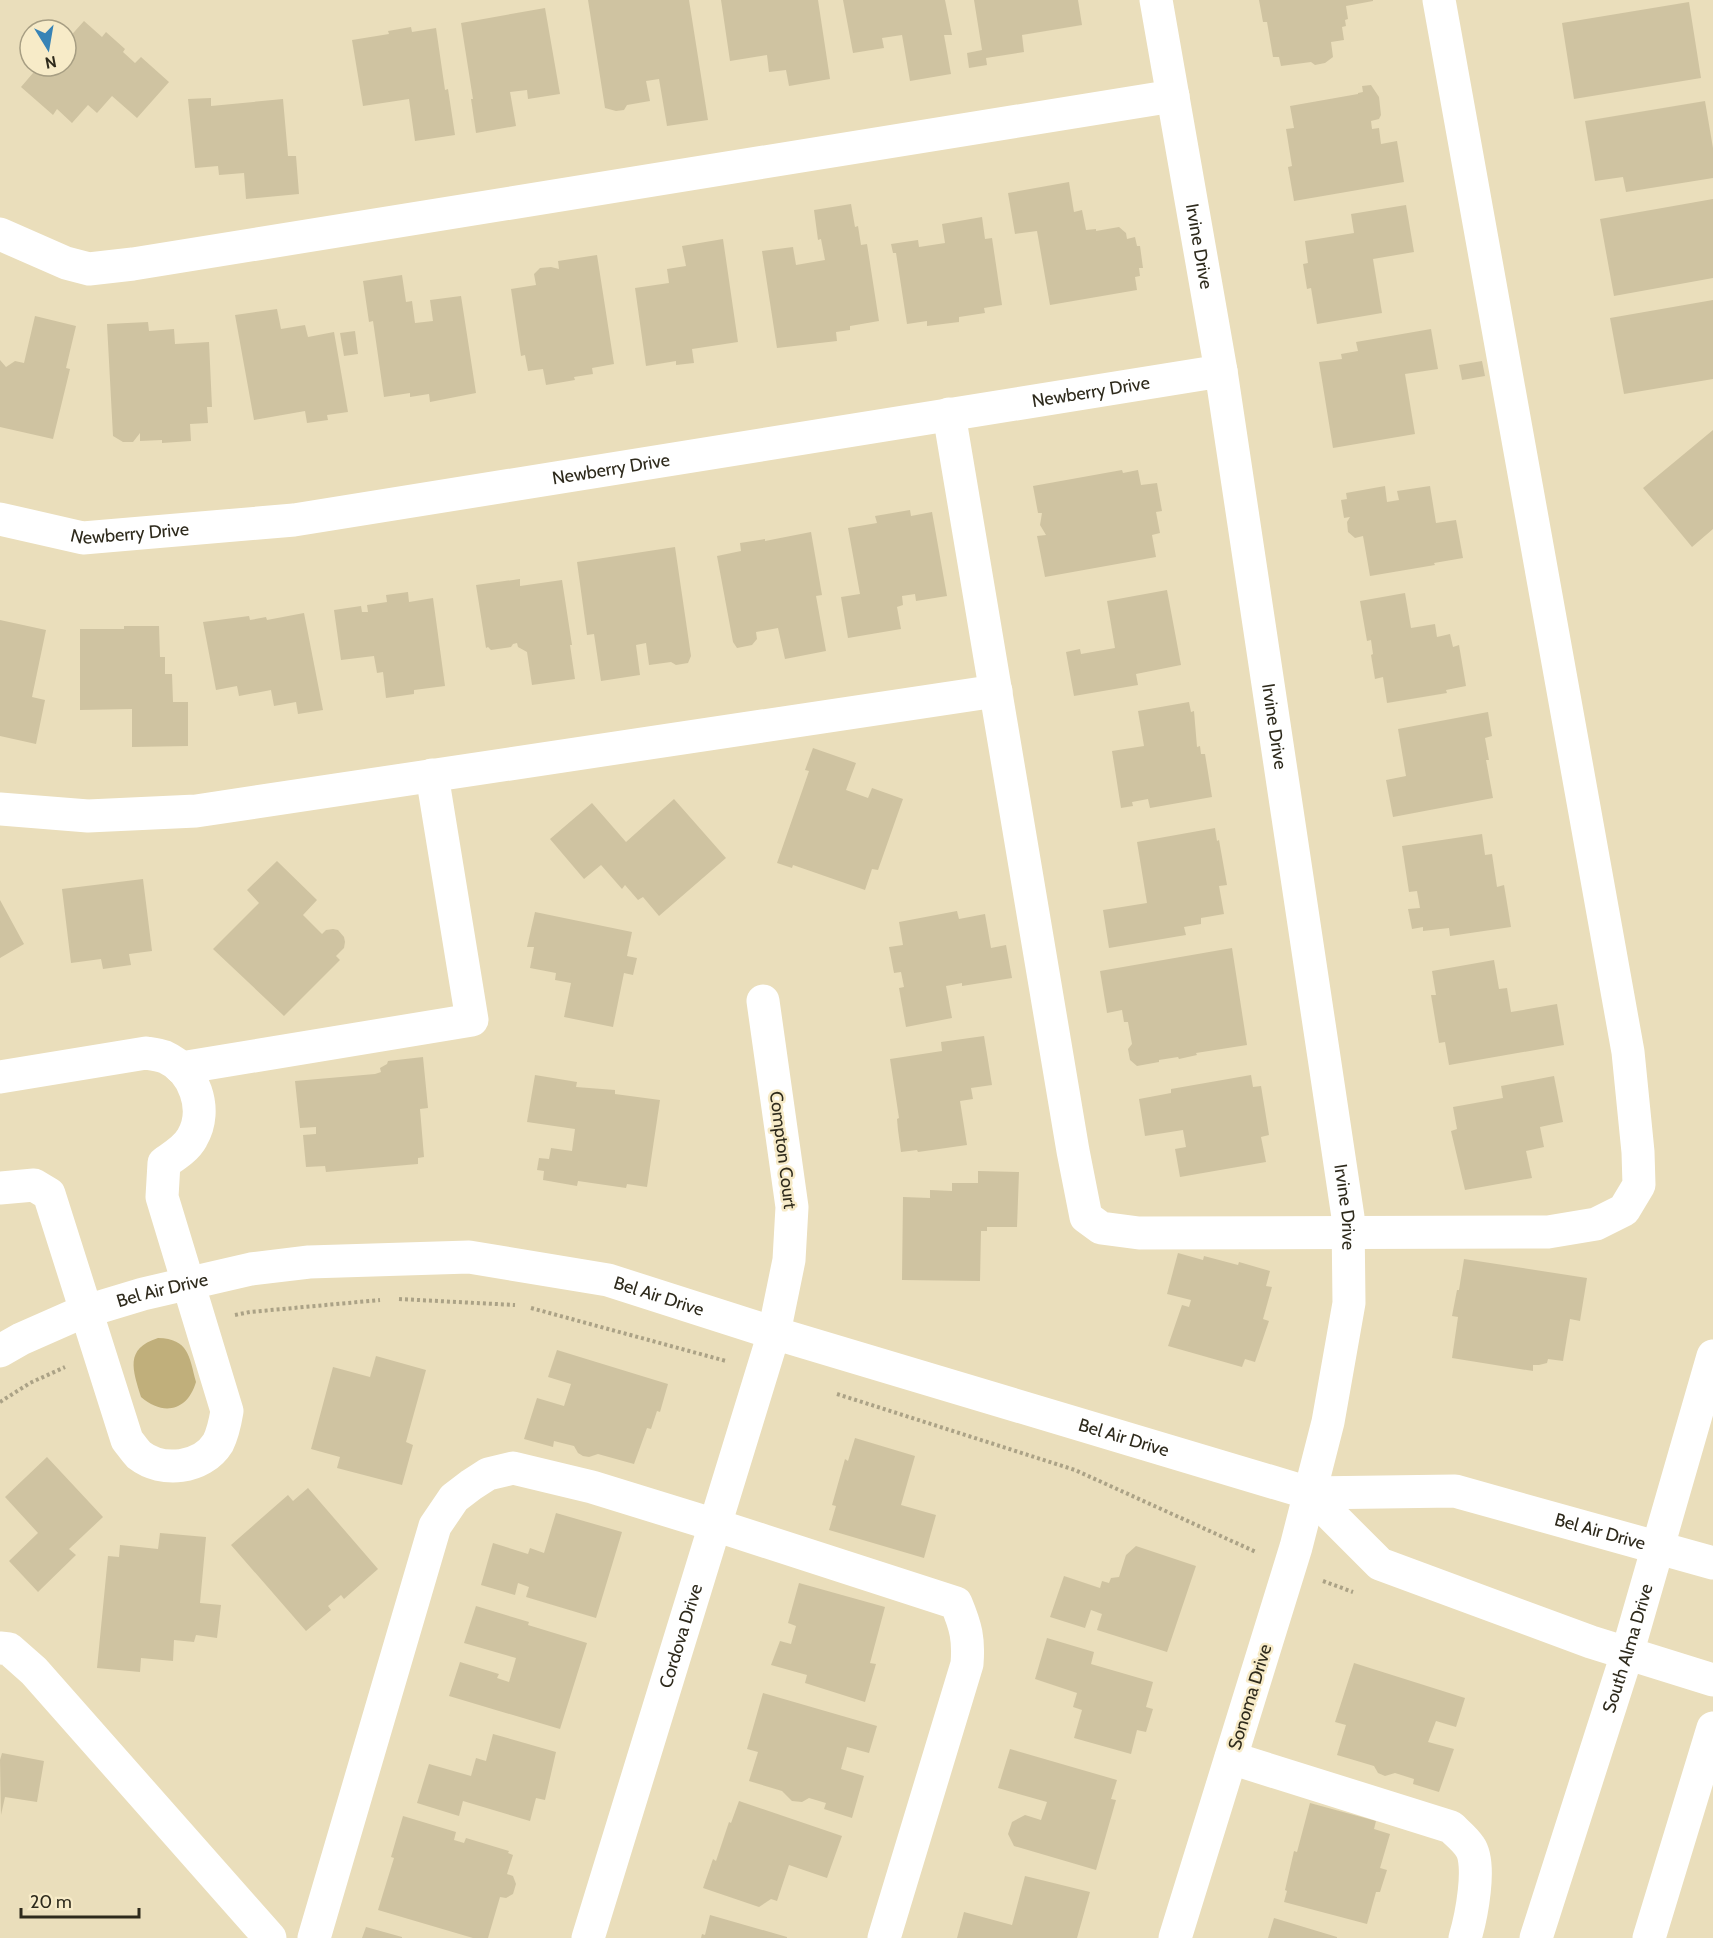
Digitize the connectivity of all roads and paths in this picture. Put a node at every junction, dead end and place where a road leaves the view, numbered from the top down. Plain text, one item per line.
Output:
1 (1156, 0) edge
2 (1439, 0) edge
3 (1173, 96) junction
4 (0, 234) edge
5 (1221, 370) junction
6 (949, 414) junction
7 (0, 519) edge
8 (996, 691) junction
9 (432, 775) junction
10 (0, 809) edge
11 (763, 1001) dead end
12 (181, 1068) junction
13 (0, 1077) edge
14 (0, 1188) edge
15 (1349, 1233) junction
16 (188, 1282) junction
17 (392, 1299) dead end
18 (380, 1300) dead end
19 (87, 1311) junction
20 (200, 1323) junction
21 (774, 1333) junction
22 (0, 1351) edge
23 (99, 1351) junction
24 (1713, 1356) edge
25 (762, 1372) junction
26 (826, 1390) dead end
27 (0, 1402) edge
28 (1320, 1454) joint
29 (1309, 1493) junction
30 (715, 1525) junction
31 (1658, 1548) junction
32 (1713, 1563) edge
33 (1290, 1568) junction
34 (1354, 1593) dead end
35 (0, 1648) edge
36 (1627, 1654) junction
37 (1713, 1680) edge
38 (1713, 1728) edge
39 (1231, 1758) junction
40 (270, 1938) edge
41 (314, 1938) edge
42 (588, 1938) edge
43 (884, 1938) edge
44 (1175, 1938) edge
45 (1465, 1938) edge
46 (1536, 1938) edge
47 (1649, 1938) edge

1 - 3 street, Irvine Drive
2 - 15 street
3 - 4 street
3 - 5 street, Irvine Drive
5 - 6 street, Newberry Drive
5 - 15 street, Irvine Drive
6 - 7 street, Newberry Drive
6 - 8 street
8 - 9 street
8 - 15 street
9 - 10 street
9 - 12 street
11 - 21 street, Compton Court
12 - 13 street
12 - 16 street
14 - 19 street
15 - 28 street, Irvine Drive
16 - 19 street, Bel Air Drive
16 - 20 street
16 - 21 street, Bel Air Drive
17 - 25 path
18 - 20 path
19 - 22 street, Bel Air Drive
19 - 23 street
20 - 23 street
21 - 25 street, Cordova Drive
21 - 29 street, Bel Air Drive
23 - 27 path
24 - 31 street, South Alma Drive
25 - 30 street, Cordova Drive
26 - 33 path
28 - 29 street, Sonoma Drive
29 - 31 street, Bel Air Drive
29 - 33 street, Sonoma Drive
29 - 36 street, Bel Air Drive
30 - 41 street
30 - 42 street, Cordova Drive
30 - 43 street
31 - 32 street, Bel Air Drive
31 - 36 street, South Alma Drive
33 - 34 path
33 - 39 street, Sonoma Drive
35 - 40 street
36 - 37 street, Bel Air Drive
36 - 46 street, South Alma Drive
38 - 47 street
39 - 44 street, Sonoma Drive
39 - 45 street

